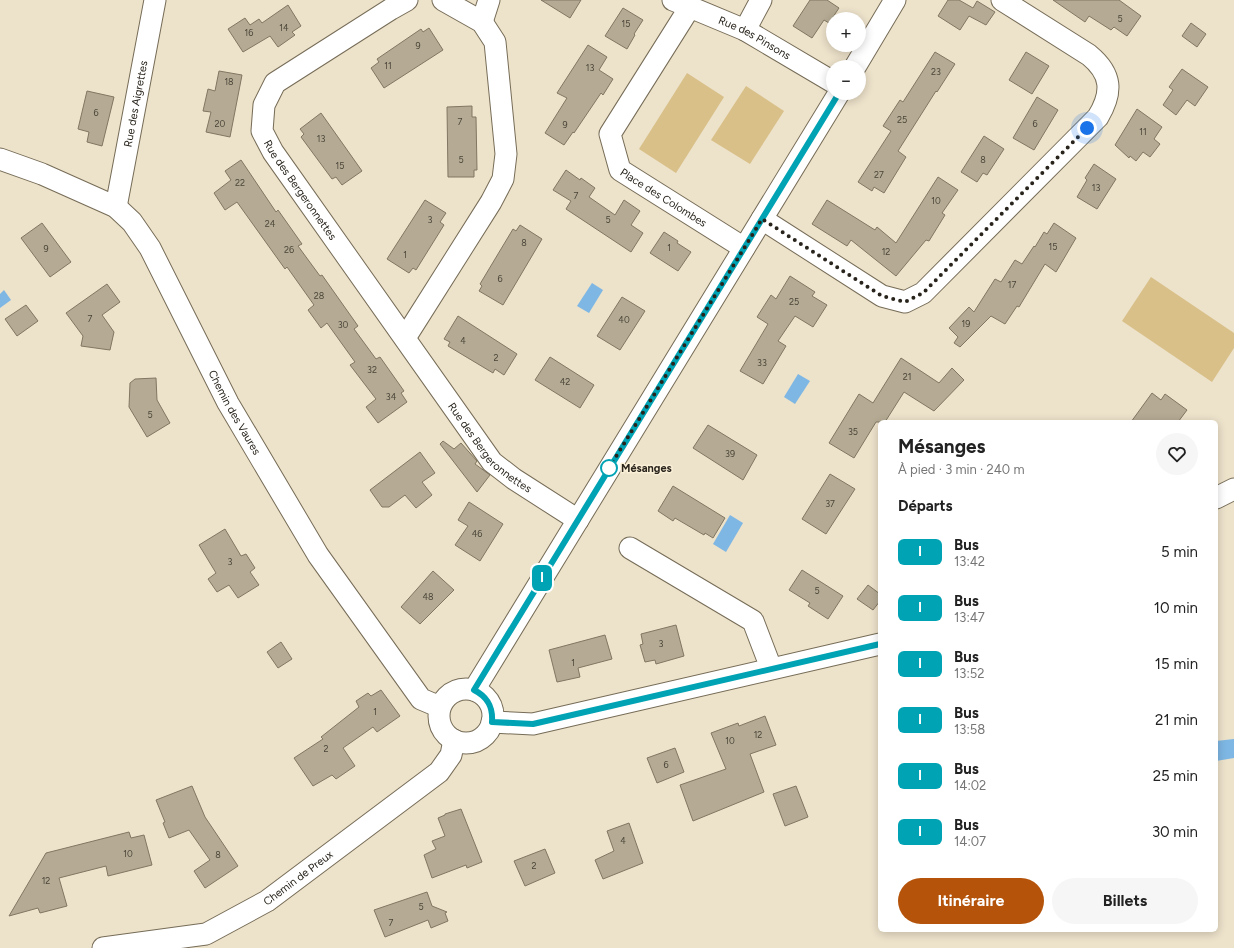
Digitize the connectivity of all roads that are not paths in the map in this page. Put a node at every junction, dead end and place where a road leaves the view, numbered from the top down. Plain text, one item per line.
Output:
1 (155, 0) edge
2 (407, 0) edge
3 (443, 0) edge
4 (489, 0) edge
5 (761, 0) edge
6 (895, 0) edge
7 (1002, 0) edge
8 (682, 3) edge
9 (482, 22) junction
10 (745, 30) junction
11 (859, 60) edge
12 (826, 78) edge
13 (835, 100) edge
14 (0, 159) edge
15 (116, 207) junction
16 (762, 219) junction
17 (744, 248) junction
18 (405, 338) junction
19 (1234, 489) edge
20 (1218, 497) edge
21 (578, 520) junction
22 (630, 548) dead end
23 (878, 644) edge
24 (771, 668) junction
25 (474, 690) junction
26 (440, 707) junction
27 (492, 722) junction
28 (454, 740) junction
29 (207, 941) edge
30 (103, 948) edge

1 - 15 street, Rue des Aigrettes
2 - 18 street, Rue des Bergeronnettes
3 - 9 street
4 - 9 street
5 - 10 street
6 - 11 street
7 - 16 street
8 - 10 street, Rue des Pinsons
8 - 17 street, Place des Colombes
9 - 18 street
10 - 12 street, Rue des Pinsons
13 - 16 street
14 - 15 street, Chemin des Vaures
15 - 26 street, Chemin des Vaures
16 - 17 street
17 - 21 street
18 - 21 street, Rue des Bergeronnettes
19 - 20 street
21 - 25 street
22 - 24 street
23 - 24 street
24 - 27 street
25 - 26 street
25 - 27 street
26 - 28 street
27 - 28 street
28 - 29 street, Chemin de Preux
29 - 30 street, Chemin de Preux

